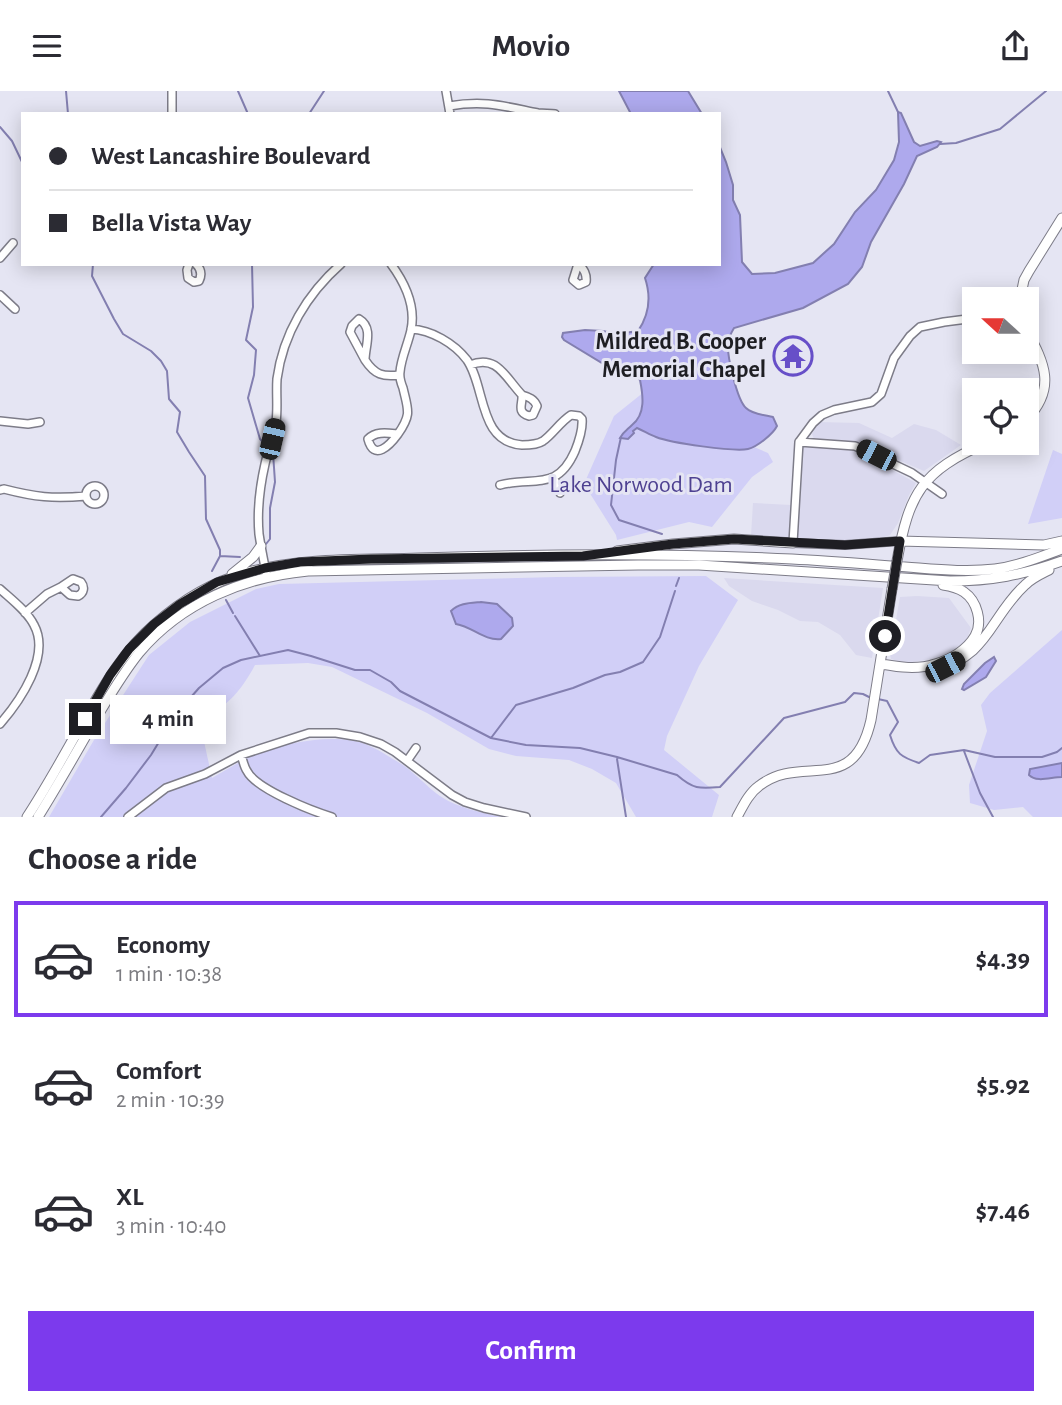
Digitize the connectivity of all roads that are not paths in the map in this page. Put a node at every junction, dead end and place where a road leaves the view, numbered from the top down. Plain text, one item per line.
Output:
1 (172, 91) edge
2 (446, 91) edge
3 (449, 110) edge
4 (172, 112) edge
5 (535, 112) edge
6 (1062, 218) edge
7 (13, 243) dead end
8 (0, 258) edge
9 (188, 266) edge
10 (197, 266) edge
11 (339, 266) edge
12 (392, 266) edge
13 (1023, 287) edge
14 (0, 295) edge
15 (15, 309) dead end
16 (962, 320) edge
17 (411, 329) junction
18 (1040, 354) edge
19 (365, 361) junction
20 (470, 366) junction
21 (400, 375) junction
22 (522, 395) dead end
23 (1039, 402) edge
24 (0, 421) edge
25 (40, 422) dead end
26 (398, 434) dead end
27 (799, 442) junction
28 (962, 453) edge
29 (554, 478) junction
30 (925, 483) junction
31 (500, 485) dead end
32 (0, 490) edge
33 (560, 493) dead end
34 (942, 494) dead end
35 (86, 496) dead end
36 (907, 517) junction
37 (900, 541) junction
38 (1062, 541) edge
39 (929, 542) junction
40 (793, 543) junction
41 (261, 546) junction
42 (1062, 549) edge
43 (583, 556) junction
44 (1062, 563) edge
45 (266, 572) junction
46 (865, 576) junction
47 (217, 582) junction
48 (61, 587) dead end
49 (0, 589) edge
50 (25, 613) junction
51 (880, 667) junction
52 (0, 724) edge
53 (416, 748) dead end
54 (241, 755) junction
55 (407, 761) junction
56 (27, 817) edge
57 (38, 817) edge
58 (128, 817) edge
59 (332, 817) edge
60 (526, 817) edge
61 (737, 817) edge

1 - 4 street
2 - 3 street
3 - 5 street
6 - 13 main road
7 - 8 street
9 - 10 street
11 - 41 street
12 - 17 street
14 - 15 street
16 - 27 street
17 - 20 street
17 - 21 street
18 - 23 main road
19 - 19 street
19 - 21 street
20 - 22 street
20 - 29 street
21 - 26 street
24 - 25 street
27 - 30 street
27 - 40 street
28 - 30 main road
29 - 31 street
29 - 33 street
30 - 34 street
30 - 36 main road
32 - 35 street
36 - 37 main road
36 - 39 main road
37 - 39 main road
37 - 40 street
37 - 51 main road, bridge
38 - 39 main road
40 - 43 main road
41 - 45 street
41 - 47 main road
42 - 43 main road
43 - 45 main road
44 - 46 main road
44 - 51 main road
45 - 46 main road
45 - 47 main road
45 - 57 main road
46 - 51 main road
47 - 56 main road
48 - 50 street
49 - 50 street
50 - 52 street
51 - 61 main road
53 - 55 street
54 - 55 street
54 - 58 street
54 - 59 street
55 - 60 street

